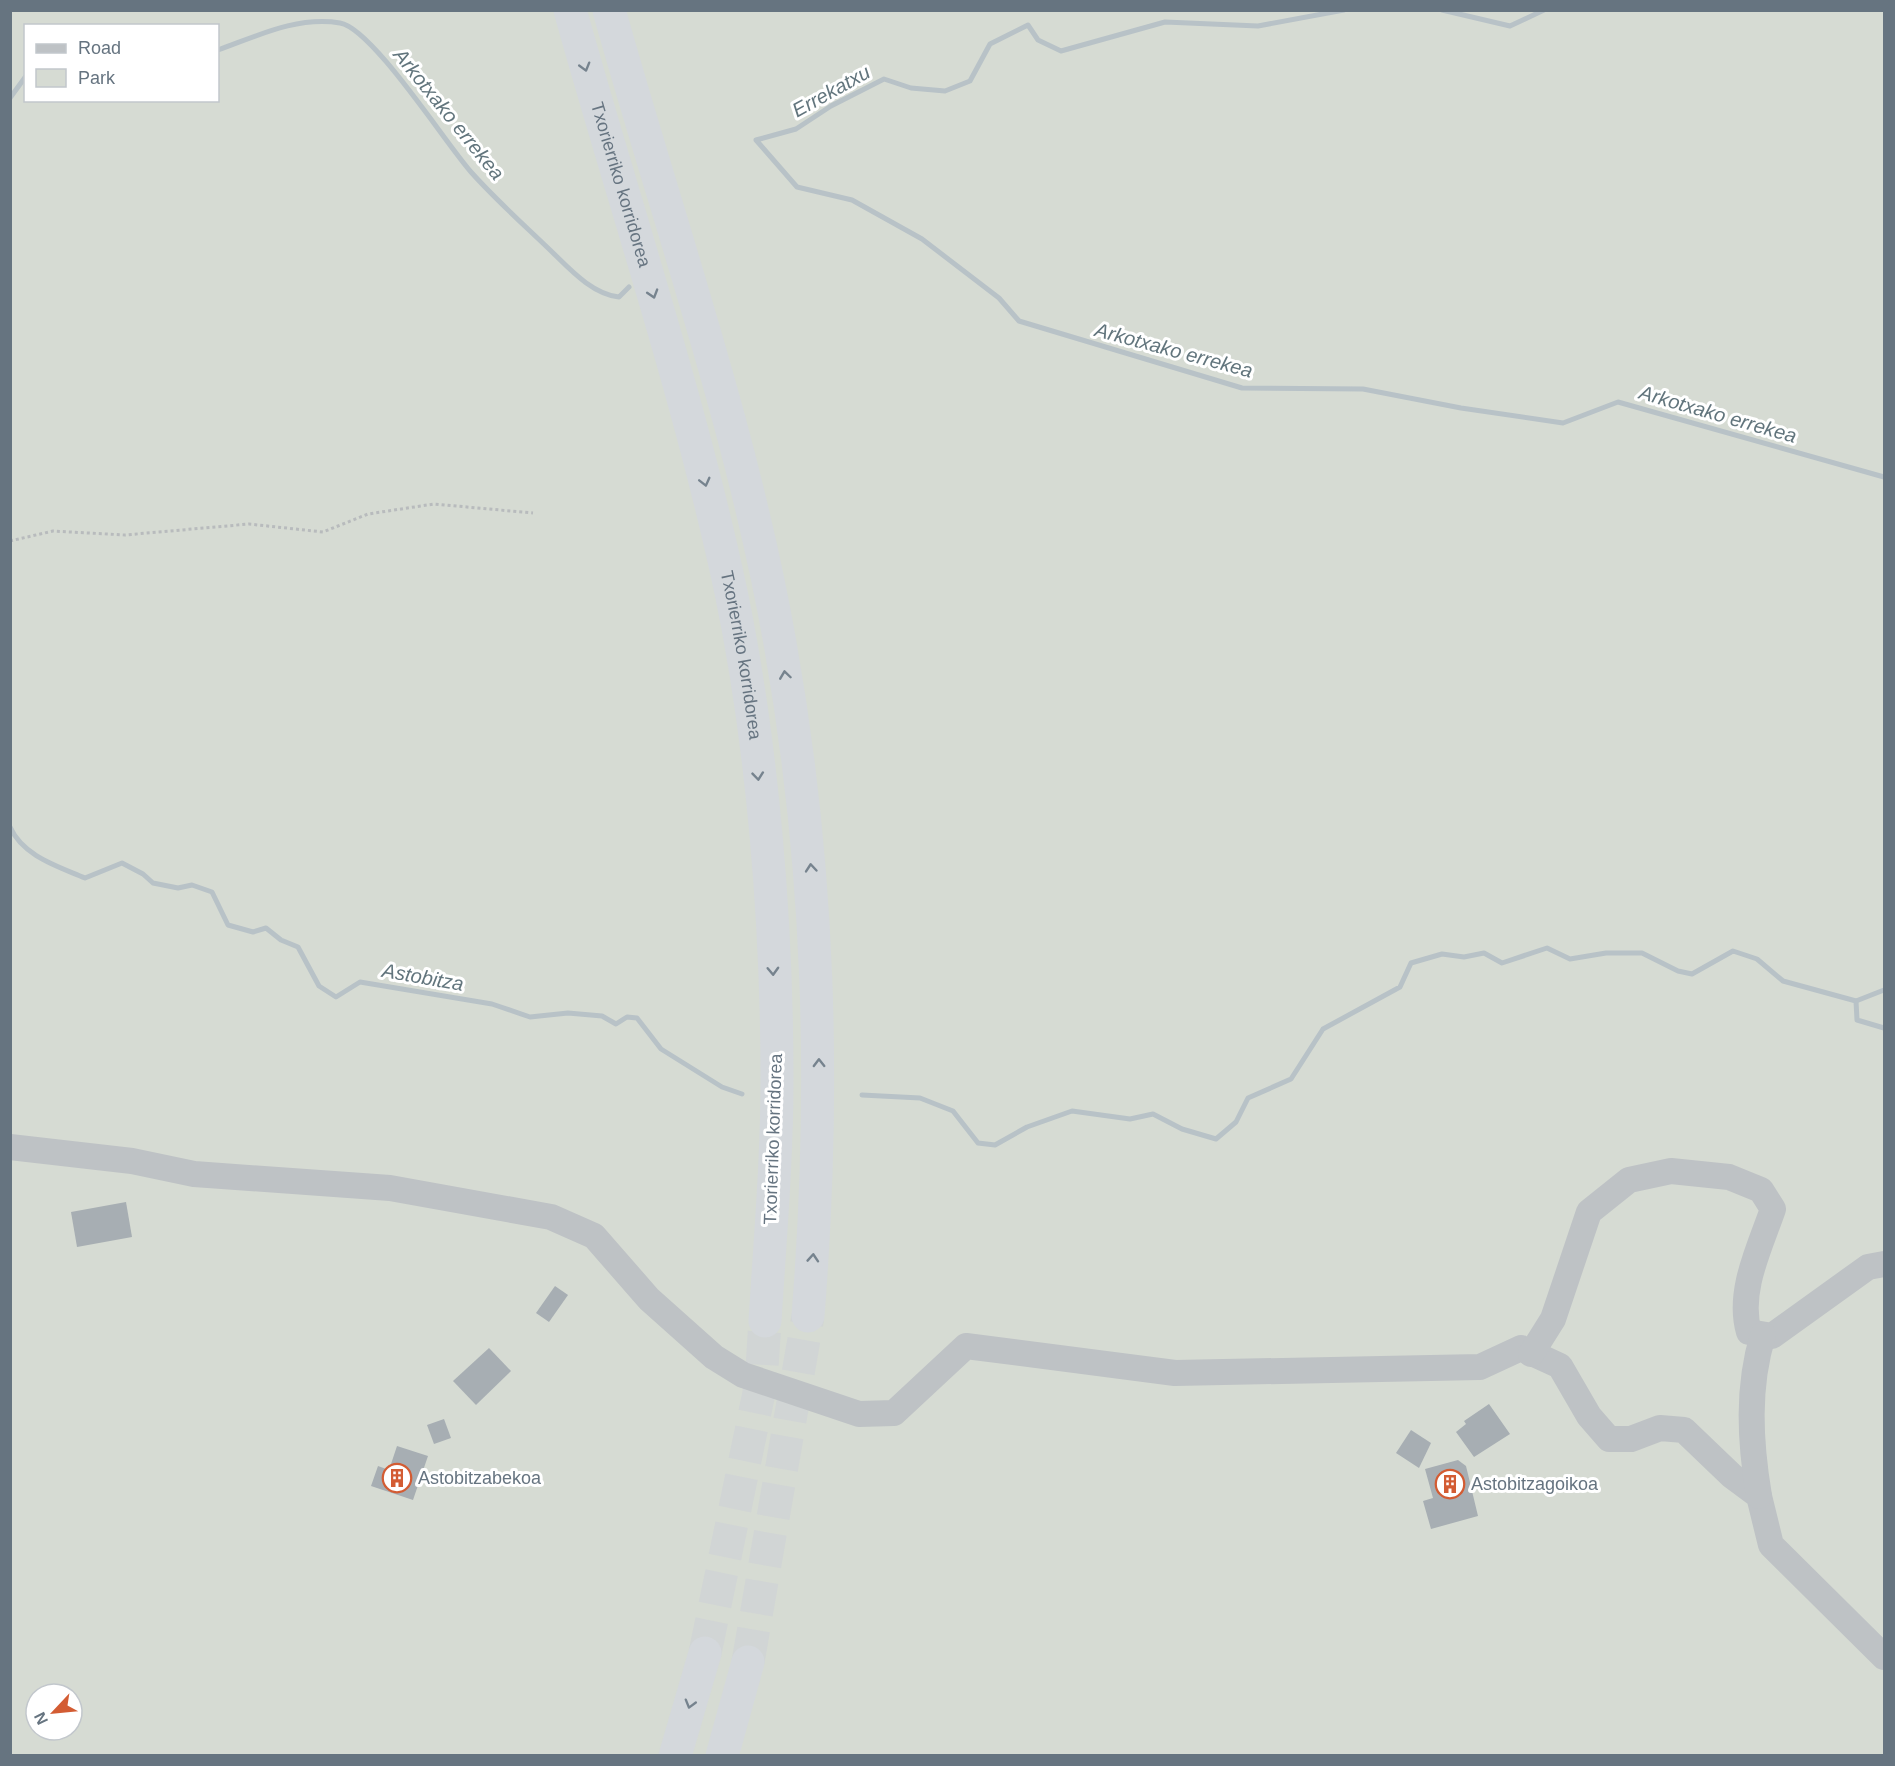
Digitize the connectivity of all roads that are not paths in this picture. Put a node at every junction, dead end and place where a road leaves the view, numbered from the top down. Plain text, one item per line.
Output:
1 (570, 10) edge
2 (609, 10) edge
3 (10, 1147) edge
4 (1884, 1264) edge
5 (808, 1316) tunnel mouth
6 (765, 1321) tunnel mouth
7 (1763, 1335) junction
8 (1531, 1354) junction
9 (1759, 1496) junction
10 (705, 1653) tunnel mouth
11 (1884, 1657) edge
12 (748, 1662) tunnel mouth
13 (675, 1755) edge
14 (722, 1755) edge

1 -> 6 highway, Txorierriko korridorea
5 -> 2 highway, Txorierriko korridorea
3 - 8 street
4 - 7 street
7 - 8 street
7 - 9 street
8 - 9 street
9 - 11 street
10 -> 13 highway
12 - 14 highway

